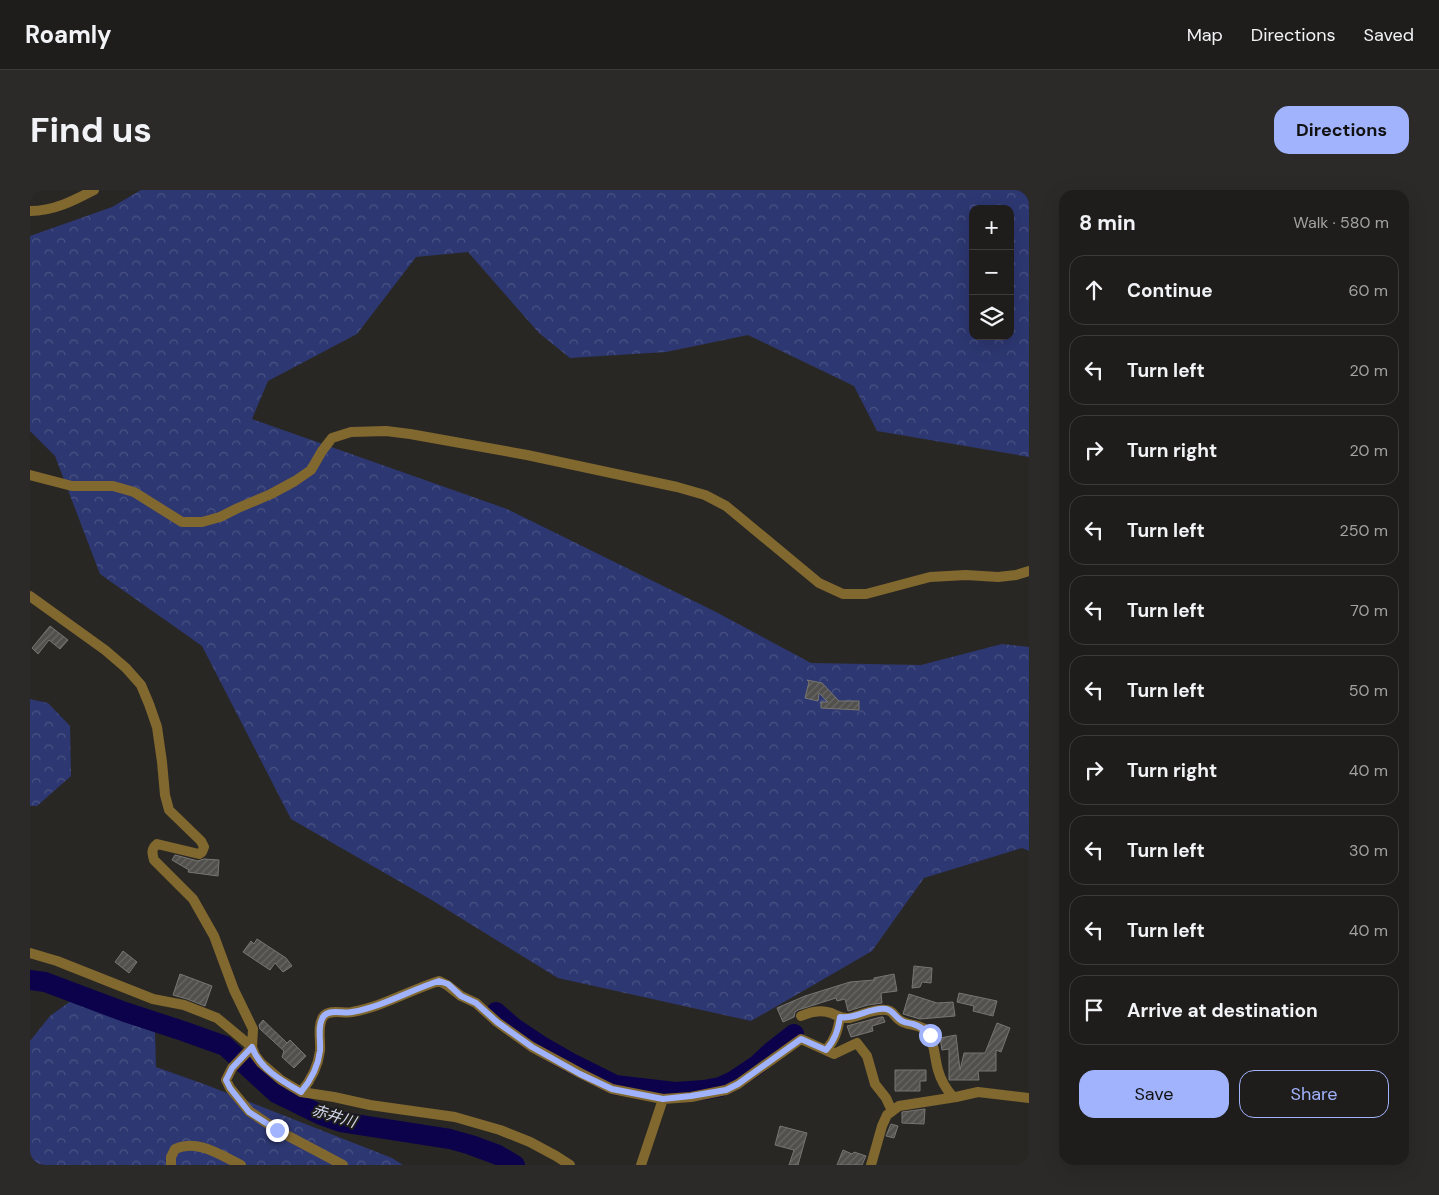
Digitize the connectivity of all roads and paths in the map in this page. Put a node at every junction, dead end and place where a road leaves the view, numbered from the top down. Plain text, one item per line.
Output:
1 (94, 190) edge
2 (30, 211) edge
3 (30, 475) edge
4 (1029, 571) edge
5 (30, 596) edge
6 (30, 954) edge
7 (800, 1016) dead end
8 (840, 1017) junction
9 (249, 1050) junction
10 (826, 1050) junction
11 (301, 1092) junction
12 (953, 1097) junction
13 (1029, 1098) edge
14 (663, 1099) junction
15 (892, 1111) junction
16 (171, 1165) edge
17 (241, 1165) edge
18 (343, 1165) edge
19 (570, 1165) edge
20 (641, 1165) edge
21 (871, 1165) edge

1 - 2 street
3 - 4 street
5 - 9 street
6 - 9 street
7 - 8 street
8 - 10 street
8 - 12 street
9 - 11 street
9 - 18 street
10 - 14 street
10 - 15 street
11 - 14 street
11 - 19 street
12 - 13 street
12 - 15 street
14 - 20 street
15 - 21 street
16 - 17 street

